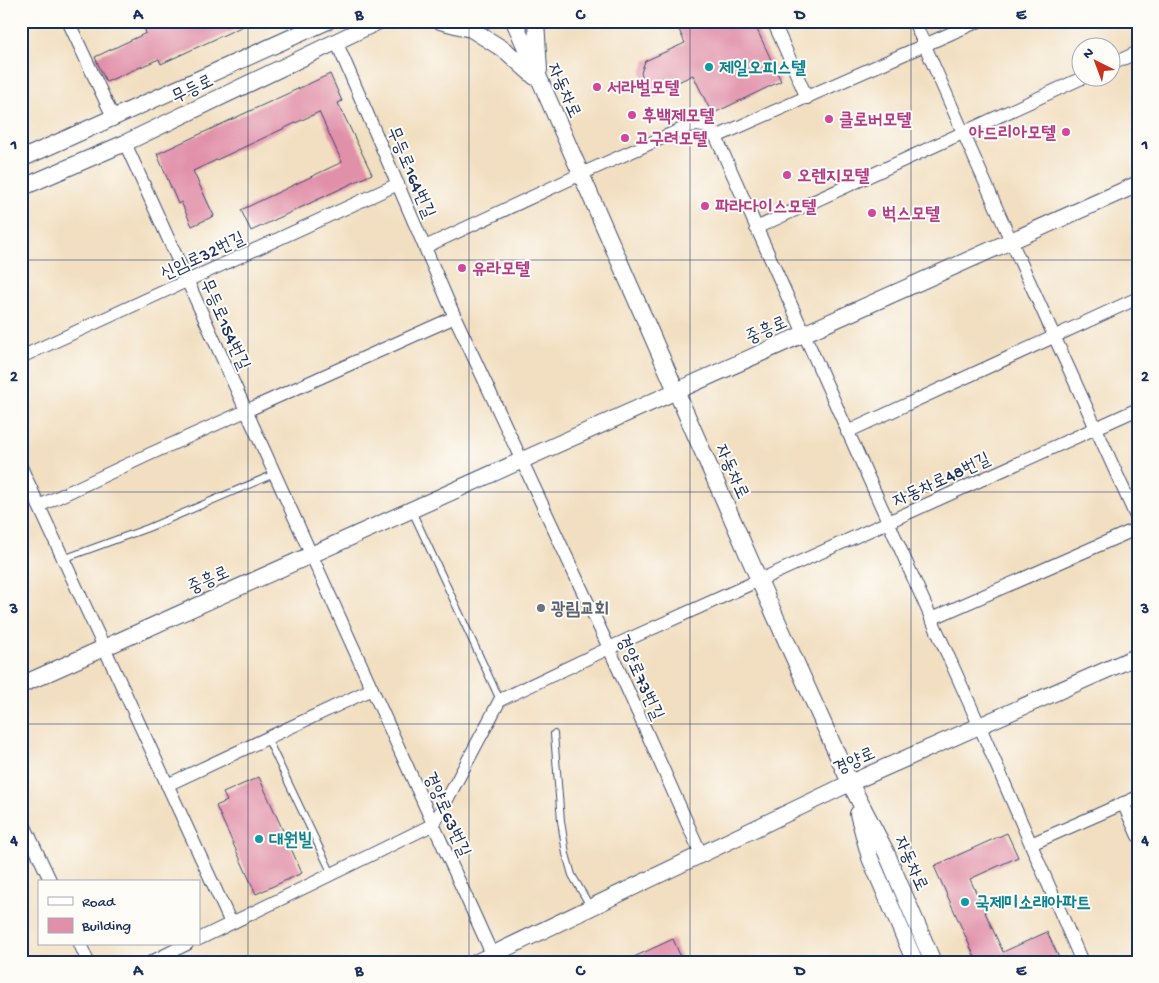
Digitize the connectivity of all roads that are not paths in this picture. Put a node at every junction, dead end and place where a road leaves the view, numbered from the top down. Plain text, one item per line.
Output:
1 (68, 21) edge
2 (328, 21) edge
3 (379, 21) edge
4 (440, 21) edge
5 (514, 21) edge
6 (536, 21) edge
7 (773, 21) edge
8 (914, 21) edge
9 (980, 21) edge
10 (336, 40) junction
11 (924, 46) junction
12 (1138, 52) edge
13 (1122, 59) edge
14 (540, 82) junction
15 (1072, 82) edge
16 (807, 98) junction
17 (113, 117) junction
18 (963, 133) junction
19 (716, 137) junction
20 (125, 142) junction
21 (21, 159) edge
22 (581, 174) junction
23 (398, 184) junction
24 (1138, 184) edge
25 (21, 188) edge
26 (756, 228) junction
27 (1010, 241) junction
28 (425, 247) junction
29 (187, 281) junction
30 (1138, 298) edge
31 (455, 317) junction
32 (803, 334) junction
33 (1054, 336) junction
34 (21, 357) edge
35 (676, 391) junction
36 (1138, 409) edge
37 (245, 411) junction
38 (1095, 428) junction
39 (846, 432) junction
40 (521, 461) junction
41 (21, 467) edge
42 (274, 474) junction
43 (39, 506) junction
44 (411, 510) junction
45 (1138, 521) edge
46 (888, 523) junction
47 (1138, 528) edge
48 (311, 555) junction
49 (64, 559) junction
50 (759, 580) junction
51 (931, 619) junction
52 (104, 648) junction
53 (609, 648) junction
54 (1138, 656) edge
55 (21, 685) edge
56 (372, 689) junction
57 (500, 700) junction
58 (980, 727) junction
59 (554, 734) dead end
60 (267, 738) junction
61 (850, 783) junction
62 (167, 785) junction
63 (1138, 797) edge
64 (1123, 803) junction
65 (22, 824) edge
66 (434, 824) junction
67 (1138, 836) edge
68 (1031, 844) junction
69 (701, 854) junction
70 (332, 874) junction
71 (50, 880) edge
72 (590, 908) junction
73 (230, 923) junction
74 (200, 938) edge
75 (81, 946) edge
76 (183, 946) edge
77 (492, 954) junction
78 (912, 959) edge
79 (88, 962) edge
80 (151, 962) edge
81 (477, 962) edge
82 (933, 962) edge
83 (1082, 962) edge

1 - 17 street
2 - 17 street, 무등로
3 - 10 street, 무등로
4 - 14 street
5 - 14 street, 자동차로
6 - 14 street
7 - 16 street
8 - 11 street
9 - 11 street
10 - 20 street, 무등로
10 - 23 street, 무등로164번길
11 - 16 street
11 - 18 street
12 - 13 street
14 - 22 street, 자동차로
15 - 18 street
16 - 19 street
17 - 21 street, 무등로
18 - 26 street
18 - 27 street
19 - 22 street
19 - 26 street
20 - 25 street, 무등로
20 - 29 street, 무등로154번길
22 - 28 street
22 - 35 street, 자동차로
23 - 28 street, 무등로164번길
23 - 29 street, 신임로32번길
24 - 27 street, 중흥로
26 - 32 street
27 - 32 street, 중흥로
27 - 33 street
28 - 31 street, 무등로164번길
29 - 34 street, 신임로32번길
29 - 37 street, 무등로154번길
30 - 33 street
31 - 37 street
31 - 40 street, 무등로164번길
32 - 35 street, 중흥로
32 - 39 street
33 - 38 street
33 - 39 street
35 - 40 street, 중흥로
35 - 50 street, 자동차로
36 - 38 street, 자동차로48번길
37 - 42 street, 무등로154번길
37 - 43 street
38 - 45 street
38 - 46 street, 자동차로48번길
39 - 46 street
40 - 44 street, 중흥로
40 - 53 street, 경양로73번길
41 - 43 street
42 - 48 street, 무등로154번길
42 - 49 lane
43 - 49 street
44 - 48 street, 중흥로
44 - 57 lane
46 - 50 street, 자동차로48번길
46 - 51 street
47 - 51 street
48 - 52 street, 중흥로
48 - 56 street, 경양로63번길
49 - 52 street
50 - 53 street, 자동차로48번길
50 - 61 street, 자동차로
51 - 58 street
52 - 55 street, 중흥로
52 - 62 street
53 - 57 street, 자동차로48번길
53 - 69 street, 경양로73번길
54 - 58 street, 경양로
56 - 60 street
56 - 66 street, 경양로63번길
57 - 66 street
58 - 61 street, 경양로
58 - 68 street
59 - 72 lane
60 - 62 street
60 - 70 lane
61 - 69 street, 경양로
61 - 78 street, 자동차로
61 - 82 street, 자동차로
62 - 73 street
63 - 64 street
64 - 67 street
64 - 68 street
65 - 71 street
66 - 70 street
66 - 77 street, 경양로63번길
68 - 83 street
69 - 72 street, 경양로
70 - 73 street
72 - 77 street, 경양로
73 - 74 street
75 - 79 street
76 - 80 street
77 - 81 street, 경양로

